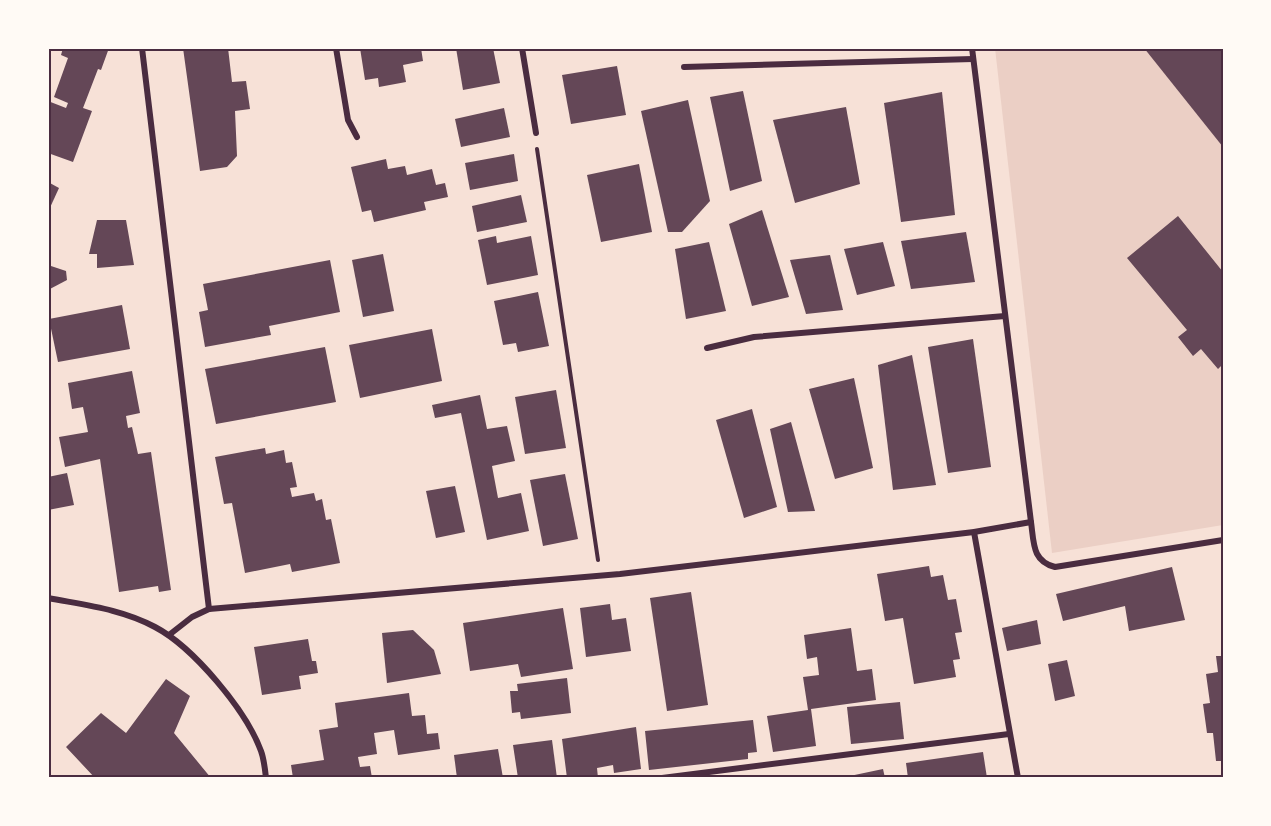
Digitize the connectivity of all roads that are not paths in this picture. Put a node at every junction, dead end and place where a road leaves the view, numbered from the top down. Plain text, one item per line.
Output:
1 (142, 48) edge
2 (336, 48) edge
3 (522, 48) edge
4 (972, 48) edge
5 (973, 59) junction
6 (684, 67) dead end
7 (536, 133) road end
8 (357, 137) dead end
9 (1005, 316) junction
10 (707, 348) dead end
11 (1031, 522) junction
12 (974, 532) junction
13 (1223, 540) edge
14 (48, 598) edge
15 (209, 609) junction
16 (169, 635) junction
17 (1009, 734) junction
18 (266, 778) edge
19 (662, 778) edge
20 (1018, 778) edge

1 - 15 street
2 - 8 street
3 - 7 street
4 - 5 street
5 - 6 street
5 - 9 street
9 - 10 street
9 - 11 street
11 - 12 street
11 - 13 street
12 - 15 street
12 - 17 street
14 - 16 street
15 - 16 street
16 - 18 street
17 - 19 street
17 - 20 street

